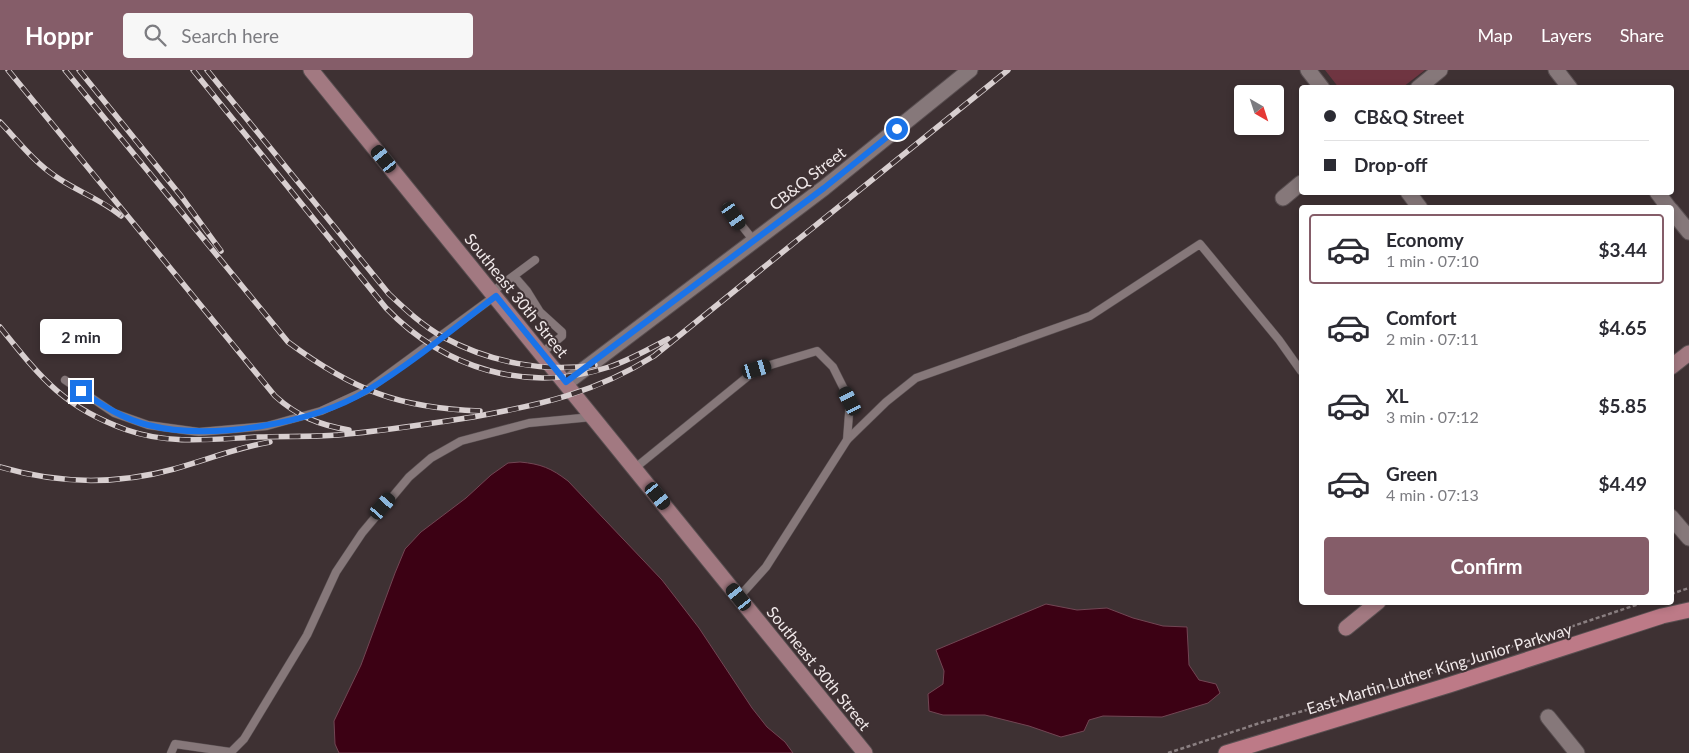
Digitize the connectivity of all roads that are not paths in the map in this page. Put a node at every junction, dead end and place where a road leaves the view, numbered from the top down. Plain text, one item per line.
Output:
1 (311, 70) edge
2 (970, 70) edge
3 (1308, 70) edge
4 (1440, 70) edge
5 (1556, 70) edge
6 (1320, 85) edge
7 (1422, 85) edge
8 (1568, 85) edge
9 (1299, 185) edge
10 (1659, 195) edge
11 (1283, 198) dead end
12 (1667, 205) edge
13 (727, 207) dead end
14 (1674, 214) edge
15 (1689, 232) edge
16 (754, 241) junction
17 (534, 260) dead end
18 (514, 276) junction
19 (494, 294) junction
20 (542, 352) junction
21 (1689, 353) edge
22 (1674, 365) edge
23 (1299, 368) edge
24 (64, 380) dead end
25 (566, 382) junction
26 (594, 417) junction
27 (847, 440) junction
28 (635, 468) junction
29 (1674, 520) edge
30 (1689, 538) edge
31 (739, 597) junction
32 (1689, 601) edge
33 (1374, 605) edge
34 (1689, 610) edge
35 (1662, 616) junction
36 (1346, 628) dead end
37 (1548, 717) dead end
38 (230, 752) edge
39 (171, 753) edge
40 (866, 753) edge
41 (1226, 753) edge
42 (1577, 753) edge

1 - 19 main road, Southeast 30th Street
2 - 16 street, CB&Q Street
3 - 6 street
4 - 7 street
5 - 8 street
9 - 11 street
10 - 12 street
13 - 16 lane
14 - 15 street
16 - 25 street, CB&Q Street
17 - 18 lane
18 - 19 lane
18 - 20 lane
19 - 20 main road, Southeast 30th Street
19 - 24 lane
20 - 25 main road, Southeast 30th Street
21 - 22 main road
23 - 27 lane
25 - 26 main road, Southeast 30th Street
26 - 28 main road, Southeast 30th Street
26 - 38 lane
27 - 28 lane
27 - 31 lane
28 - 31 main road, Southeast 30th Street
29 - 30 street
31 - 40 main road, Southeast 30th Street
32 - 35 main road, East Martin Luther King Junior Parkway
33 - 36 main road
34 - 35 main road, East Martin Luther King Junior Parkway
35 - 41 main road, East Martin Luther King Junior Parkway
37 - 42 street
38 - 39 lane

